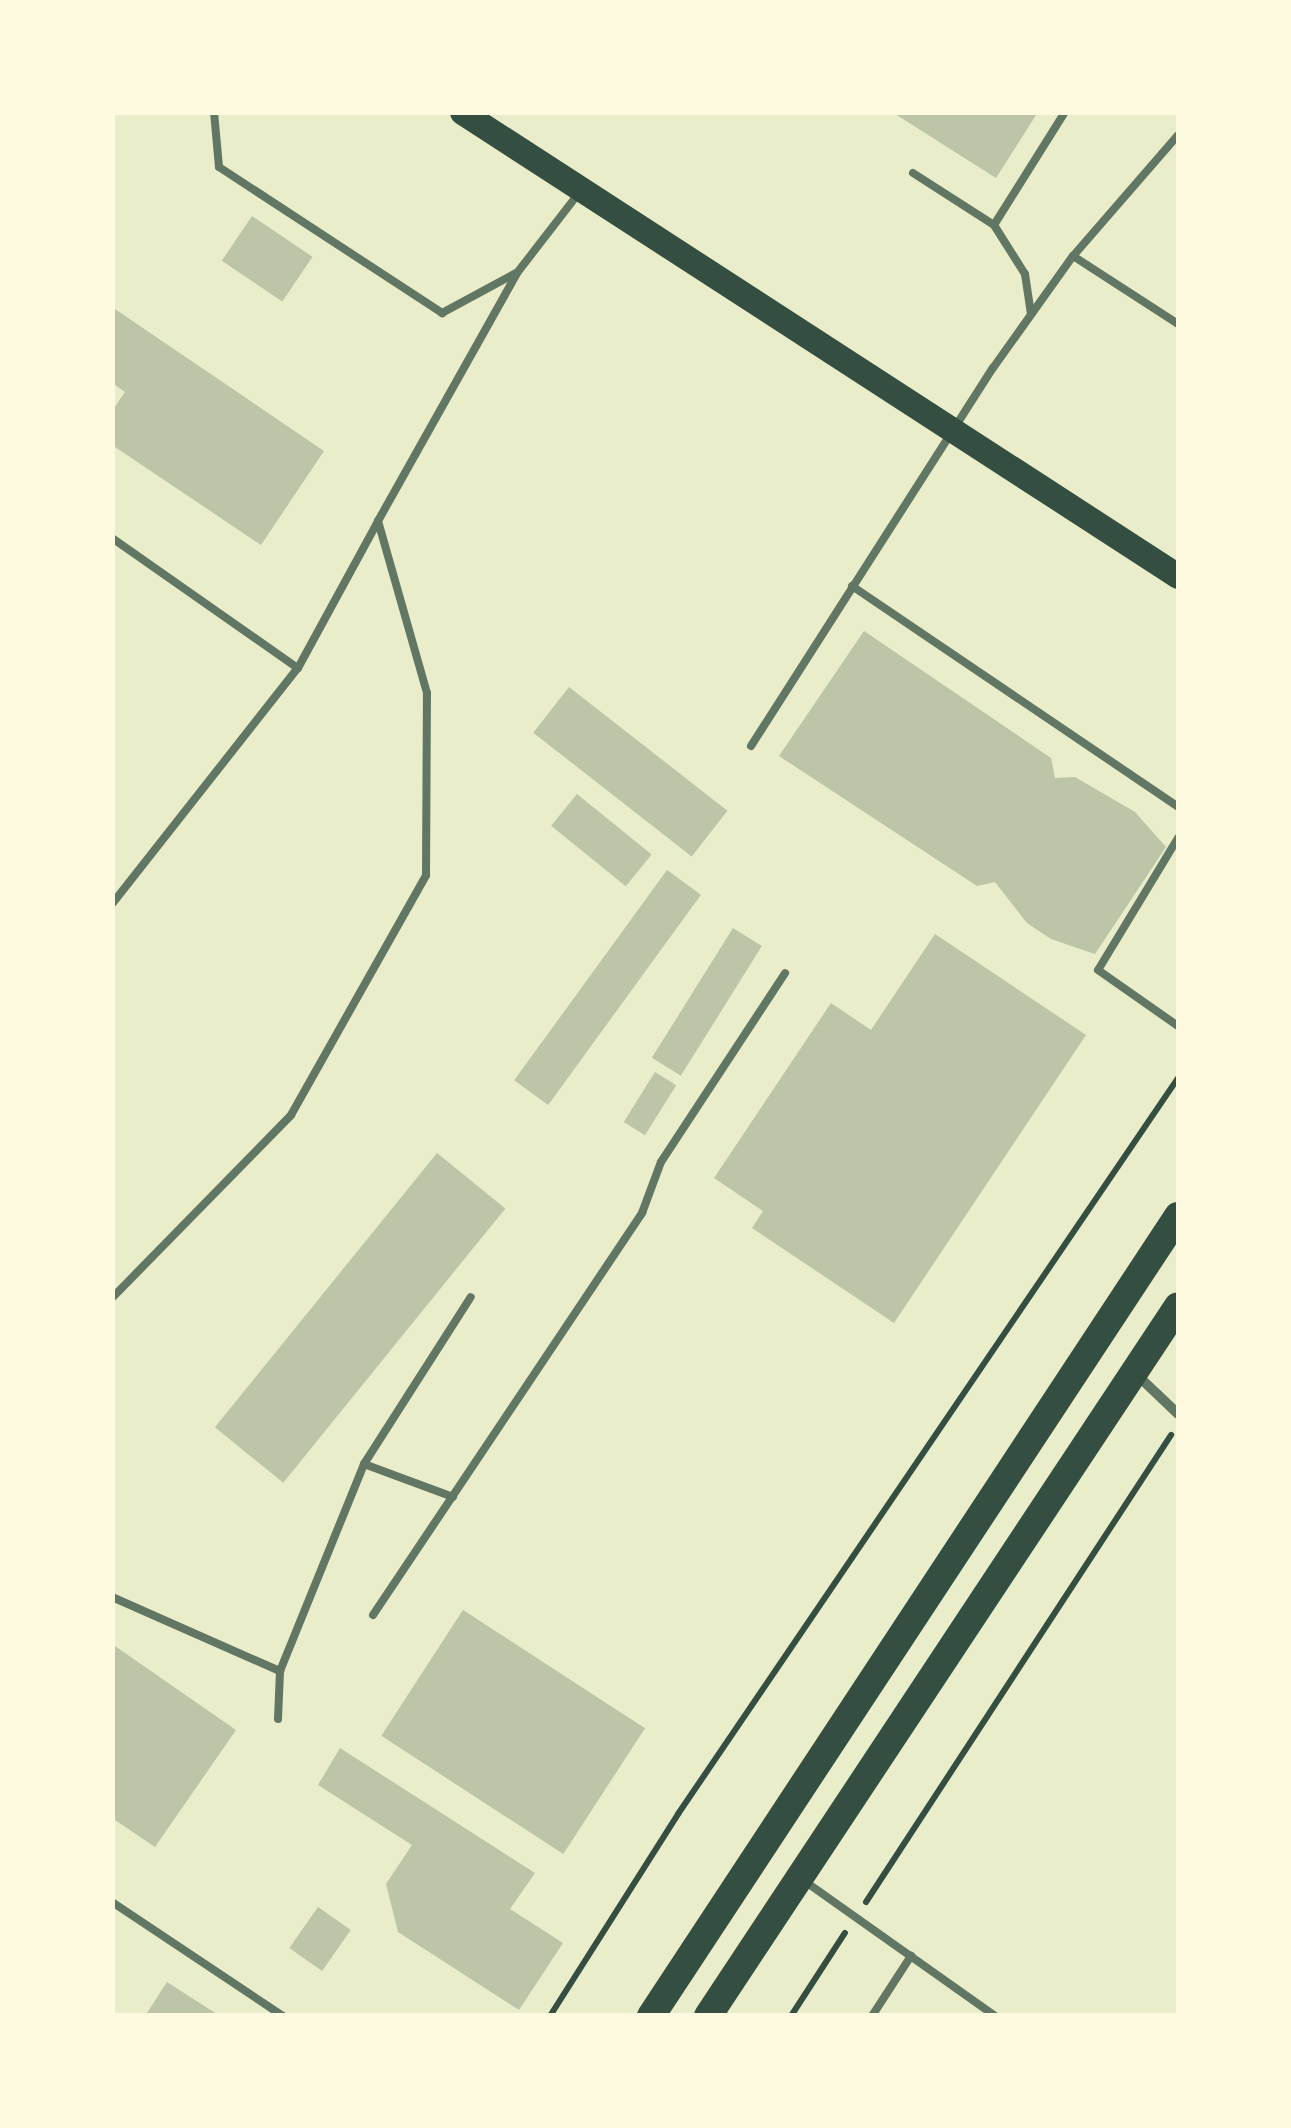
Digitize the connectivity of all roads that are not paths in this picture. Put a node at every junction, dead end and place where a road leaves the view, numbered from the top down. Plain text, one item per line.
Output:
1 (214, 112) edge
2 (462, 112) edge
3 (1065, 112) edge
4 (1178, 135) edge
5 (913, 173) dead end
6 (582, 190) junction
7 (994, 225) junction
8 (1073, 256) junction
9 (517, 272) junction
10 (1032, 314) junction
11 (1178, 324) edge
12 (950, 430) junction
13 (378, 521) junction
14 (112, 538) edge
15 (1178, 576) edge
16 (852, 586) junction
17 (298, 668) junction
18 (751, 746) dead end
19 (1178, 807) edge
20 (1178, 838) edge
21 (112, 904) edge
22 (785, 972) dead end
23 (1178, 1026) edge
24 (1178, 1216) edge
25 (112, 1298) edge
26 (471, 1298) dead end
27 (1178, 1306) edge
28 (1135, 1372) junction
29 (1178, 1414) edge
30 (364, 1464) junction
31 (452, 1496) junction
32 (112, 1598) edge
33 (373, 1616) dead end
34 (280, 1672) junction
35 (278, 1719) dead end
36 (800, 1878) junction
37 (112, 1902) edge
38 (911, 1956) junction
39 (283, 2016) edge
40 (650, 2016) edge
41 (708, 2016) edge
42 (872, 2016) edge
43 (995, 2016) edge

1 - 9 lane
2 - 6 main road
3 - 7 lane
4 - 8 lane
5 - 7 lane
6 - 9 lane
6 - 12 main road
7 - 10 lane
8 - 10 lane
8 - 11 lane
9 - 13 lane
10 - 12 lane
12 - 15 main road
12 - 16 lane
13 - 17 lane
13 - 25 lane
14 - 17 lane
16 - 18 lane
16 - 19 lane
17 - 21 lane
20 - 23 lane
22 - 31 lane
24 - 40 highway
26 - 30 lane
27 - 28 highway
28 - 29 street
28 - 36 highway
30 - 31 lane
30 - 34 lane
31 - 33 lane
32 - 34 lane
34 - 35 lane
36 - 38 lane
36 - 41 highway
37 - 39 lane
38 - 42 lane
38 - 43 lane

